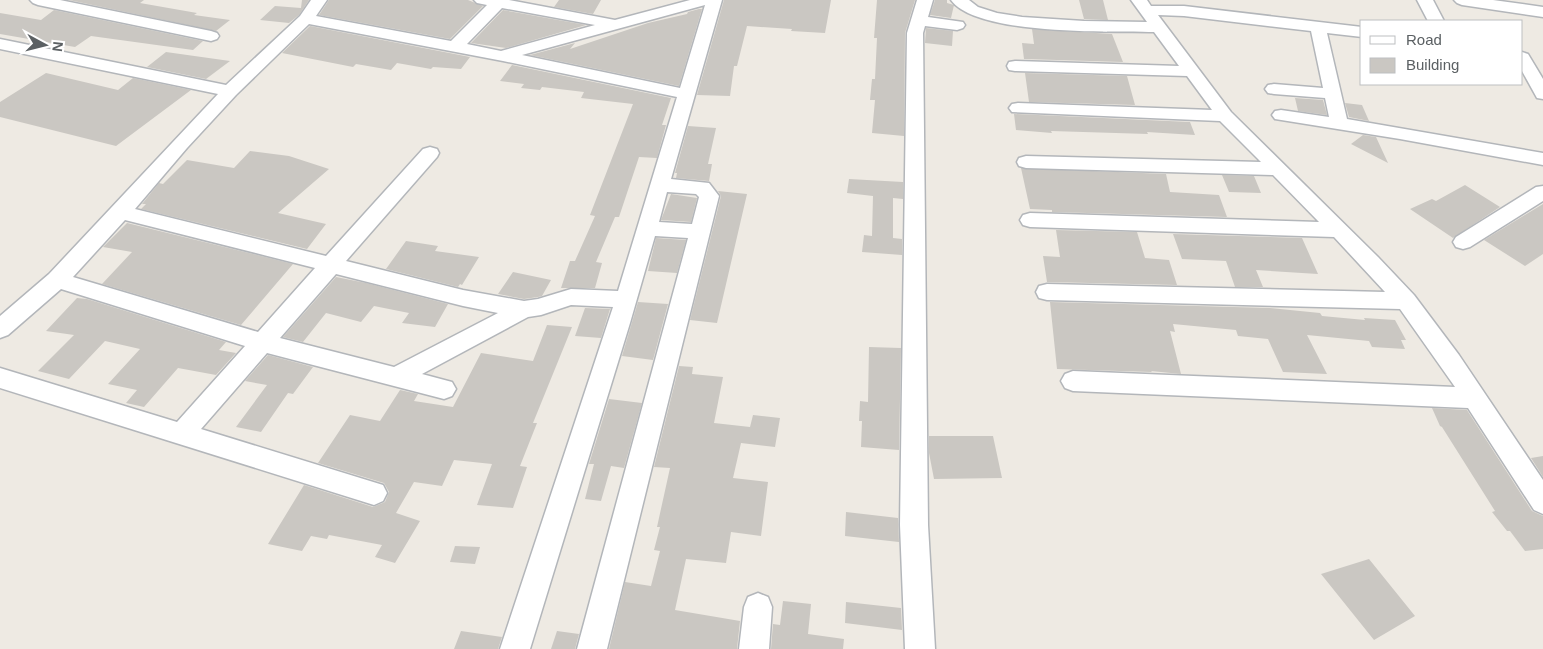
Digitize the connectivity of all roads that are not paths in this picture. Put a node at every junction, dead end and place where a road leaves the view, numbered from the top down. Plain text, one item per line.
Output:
1 (38, 0) edge
2 (320, 0) edge
3 (482, 0) edge
4 (706, 0) edge
5 (714, 0) edge
6 (959, 0) edge
7 (1425, 0) edge
8 (1462, 0) edge
9 (500, 1) edge
10 (922, 10) edge
11 (1152, 12) edge
12 (1543, 12) edge
13 (306, 19) junction
14 (1435, 20) edge
15 (617, 24) junction
16 (957, 25) dead end
17 (1318, 26) junction
18 (1360, 32) edge
19 (211, 36) dead end
20 (0, 44) edge
21 (456, 46) junction
22 (503, 56) junction
23 (1523, 57) edge
24 (1523, 59) edge
25 (1543, 60) edge
26 (1015, 66) dead end
27 (1192, 71) junction
28 (1274, 90) dead end
29 (230, 91) junction
30 (686, 94) junction
31 (1332, 94) junction
32 (1543, 94) edge
33 (1018, 108) dead end
34 (1281, 115) dead end
35 (1225, 116) junction
36 (1339, 124) junction
37 (430, 153) dead end
38 (1543, 159) edge
39 (1026, 162) dead end
40 (1277, 170) junction
41 (659, 185) junction
42 (1543, 192) edge
43 (122, 212) junction
44 (1030, 220) dead end
45 (646, 228) junction
46 (1336, 230) junction
47 (700, 232) junction
48 (1463, 242) dead end
49 (330, 265) junction
50 (57, 280) junction
51 (1046, 292) dead end
52 (625, 299) junction
53 (1406, 301) junction
54 (524, 309) junction
55 (0, 329) edge
56 (261, 342) junction
57 (395, 377) junction
58 (0, 378) edge
59 (1073, 381) dead end
60 (444, 389) dead end
61 (1474, 398) junction
62 (181, 434) junction
63 (374, 492) dead end
64 (1543, 502) edge
65 (758, 607) dead end
66 (515, 649) edge
67 (592, 649) edge
68 (754, 649) edge
69 (920, 649) edge

1 - 19 street
2 - 13 street
3 - 9 street
4 - 15 street
5 - 30 street
6 - 11 street
7 - 14 street
8 - 12 street
9 - 15 street
9 - 21 street
10 - 16 street
10 - 69 street
11 - 17 street
11 - 27 street
13 - 21 street
13 - 29 street
15 - 22 street
17 - 18 street
17 - 31 street
20 - 29 street
21 - 22 street
22 - 30 street
23 - 25 street
24 - 32 street
26 - 27 street
27 - 35 street
28 - 31 street
29 - 43 street
30 - 41 street
31 - 36 street
33 - 35 street
34 - 36 street
35 - 40 street
36 - 38 street
37 - 49 street
39 - 40 street
40 - 46 street
41 - 45 street
41 - 47 street
42 - 48 street
43 - 49 street
43 - 50 street
44 - 46 street
45 - 47 street
45 - 52 street
46 - 53 street
47 - 67 street
49 - 54 street
49 - 56 street
50 - 55 street
50 - 56 street
51 - 53 street
52 - 54 street
52 - 66 street
53 - 61 street
54 - 57 street
56 - 57 street
56 - 62 street
57 - 60 street
58 - 62 street
59 - 61 street
61 - 64 street
62 - 63 street
65 - 68 street

